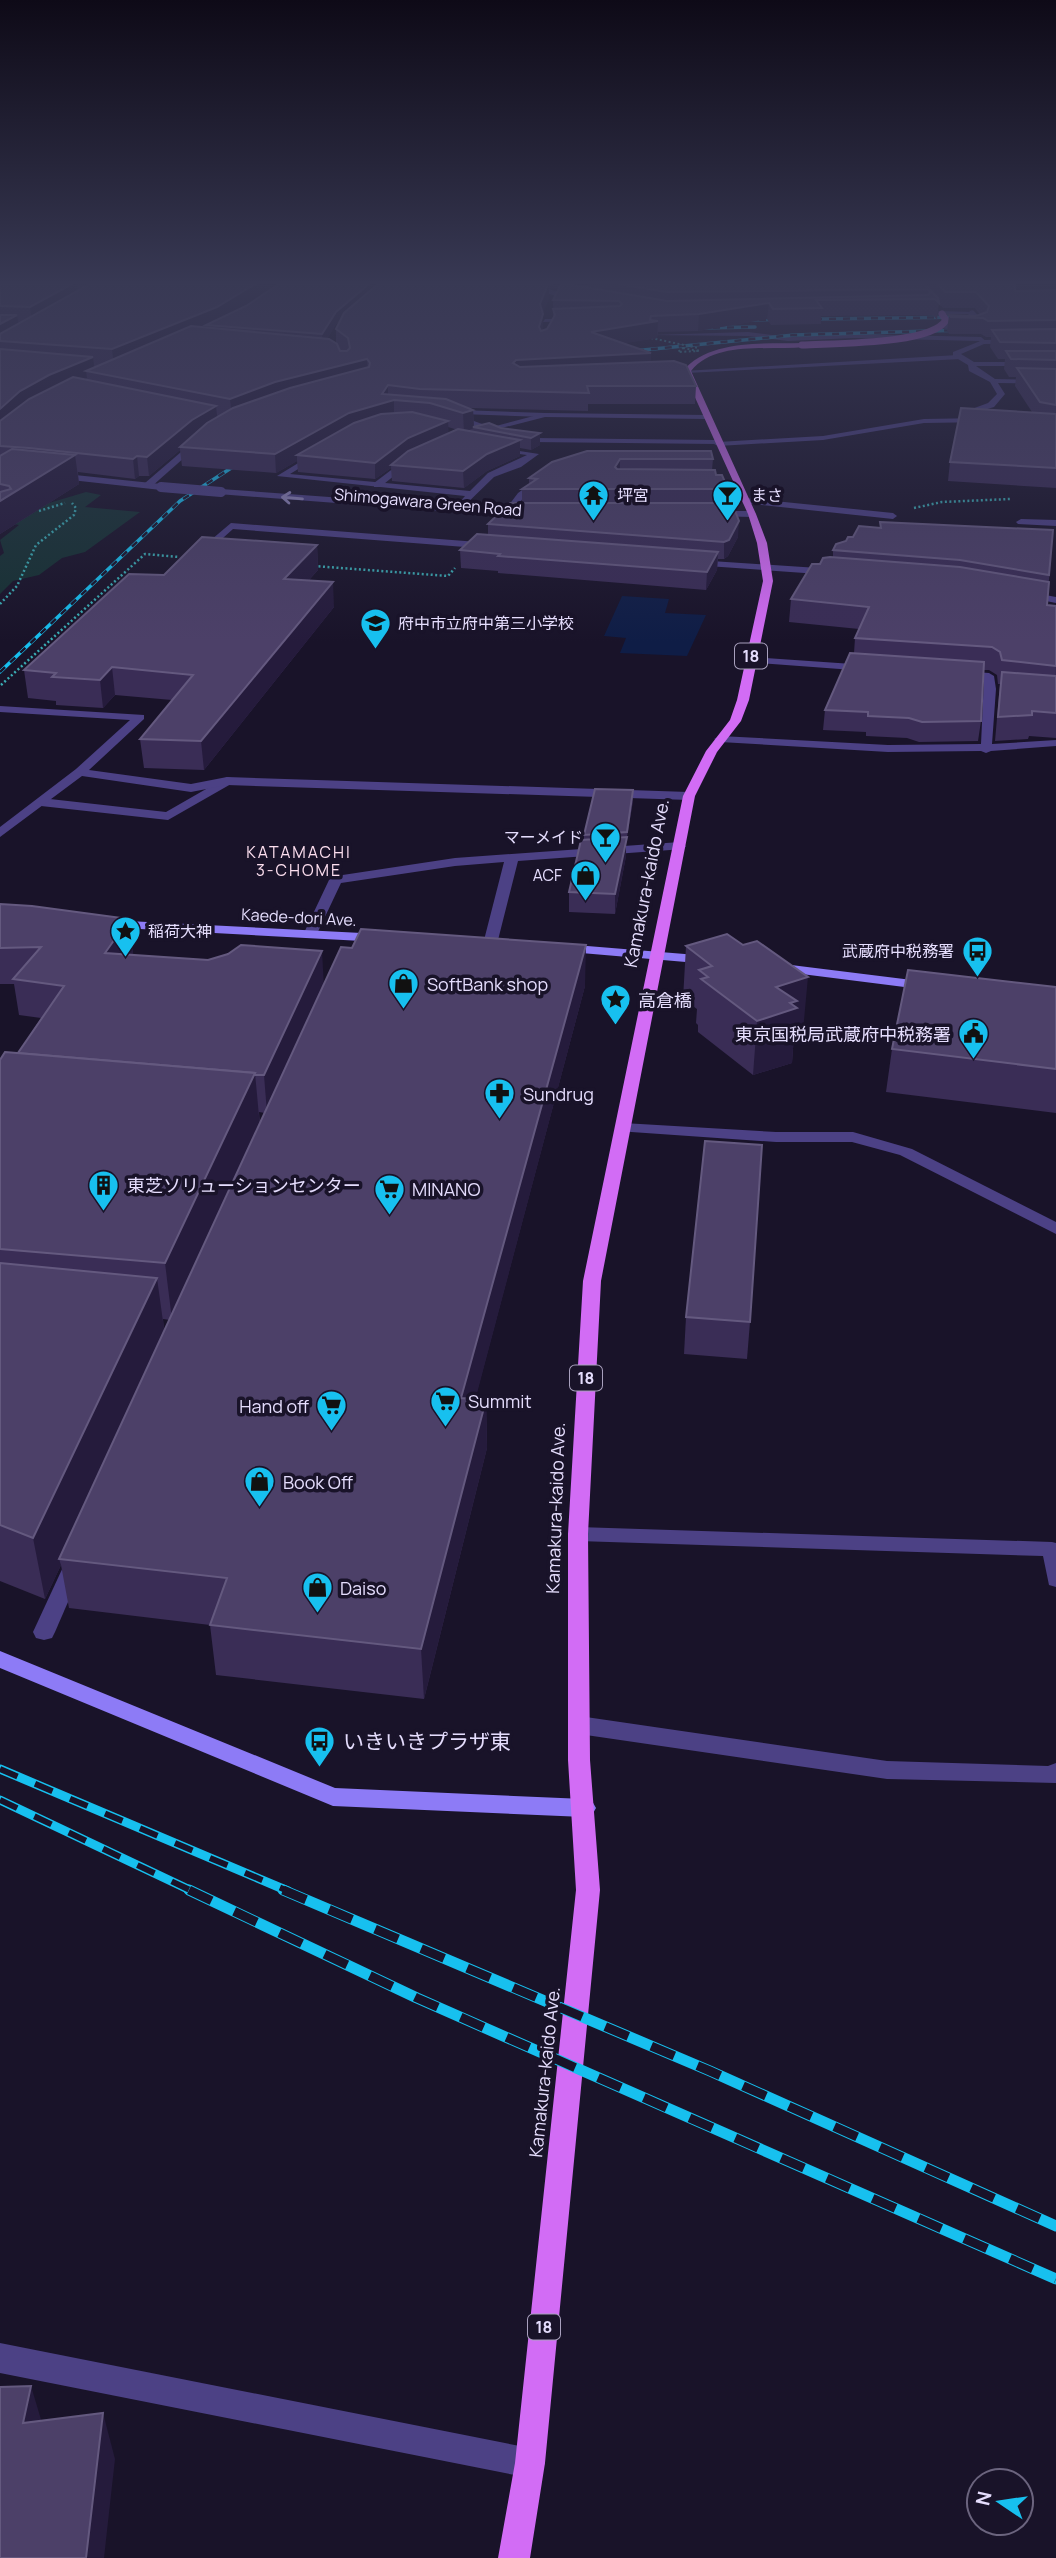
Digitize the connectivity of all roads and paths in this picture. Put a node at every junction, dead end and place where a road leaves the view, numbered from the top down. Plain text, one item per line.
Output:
1 (700, 403) edge
2 (992, 403) edge
3 (545, 415) junction
4 (706, 417) junction
5 (963, 419) junction
6 (995, 420) edge
7 (489, 428) junction
8 (465, 436) edge
9 (207, 438) edge
10 (718, 443) junction
11 (482, 446) edge
12 (331, 448) edge
13 (415, 458) edge
14 (50, 475) edge
15 (548, 476) edge
16 (148, 485) junction
17 (377, 485) junction
18 (472, 494) junction
19 (81, 498) dead end
20 (1017, 499) dead end
21 (70, 501) junction
22 (746, 501) junction
23 (457, 510) junction
24 (39, 511) edge
25 (507, 513) junction
26 (533, 514) edge
27 (697, 514) edge
28 (752, 514) junction
29 (894, 516) joint
30 (1021, 522) dead end
31 (1056, 523) edge
32 (477, 545) junction
33 (504, 547) edge
34 (195, 558) joint
35 (679, 561) edge
36 (315, 566) dead end
37 (767, 568) junction
38 (847, 573) edge
39 (1017, 593) edge
40 (1056, 600) edge
41 (0, 604) edge
42 (750, 660) junction
43 (876, 669) edge
44 (951, 674) edge
45 (0, 685) edge
46 (991, 689) junction
47 (1004, 690) edge
48 (0, 709) edge
49 (720, 739) junction
50 (1056, 743) edge
51 (986, 750) junction
52 (80, 772) junction
53 (227, 780) junction
54 (689, 796) junction
55 (41, 802) junction
56 (0, 833) edge
57 (680, 846) junction
58 (512, 858) junction
59 (93, 923) edge
60 (310, 935) junction
61 (392, 939) edge
62 (490, 944) edge
63 (544, 947) edge
64 (659, 955) junction
65 (721, 961) edge
66 (761, 966) edge
67 (949, 988) edge
68 (623, 1128) junction
69 (1056, 1228) edge
70 (578, 1534) junction
71 (81, 1550) edge
72 (1056, 1580) edge
73 (44, 1632) dead end
74 (0, 1659) edge
75 (579, 1725) junction
76 (1056, 1772) edge
77 (584, 1808) junction
78 (0, 2358) edge
79 (530, 2463) junction
80 (514, 2558) edge

1 - 4 main road, Kamakura-kaido Ave. / 18
2 - 5 street
3 - 4 street
3 - 7 street
3 - 7 street
4 - 10 main road, Kamakura-kaido Ave. / 18
5 - 6 street
5 - 10 street
7 - 8 street
7 - 10 street
9 - 16 street
10 - 22 main road, Kamakura-kaido Ave. / 18
11 - 18 street
12 - 17 street
13 - 17 street
14 - 16 street
15 - 25 street
23 -> 16 street, bridge
17 - 18 street
18 - 23 street
19 - 21 path
20 - 29 path
21 - 24 path
21 - 41 path
22 - 28 main road, Kamakura-kaido Ave. / 18
22 - 29 street
23 - 25 street
25 - 26 street
27 - 28 street
28 - 37 main road, Kamakura-kaido Ave. / 18
30 - 31 street
32 - 33 street
32 - 34 street
32 - 36 path
34 - 45 path
35 - 37 street
37 - 38 street
37 - 42 main road, Kamakura-kaido Ave. / 18
39 - 40 street
42 - 43 street
42 - 49 main road, Kamakura-kaido Ave. / 18
44 - 46 street
46 - 47 street
46 - 51 street
48 - 52 street
49 - 51 street
49 - 54 main road, Kamakura-kaido Ave. / 18
50 - 51 street
52 - 53 street
52 - 55 street
53 - 54 street
53 - 55 street
54 - 57 main road, Kamakura-kaido Ave. / 18
55 - 56 street
57 - 58 street
57 - 64 main road, Kamakura-kaido Ave. / 18
58 - 60 street
58 - 62 street
59 - 60 street, Kaede-dori Ave.
60 - 61 street, Kaede-dori Ave.
63 - 64 street
64 - 65 street
64 - 68 main road, Kamakura-kaido Ave. / 18
66 - 67 street
68 - 69 street
68 - 70 main road, Kamakura-kaido Ave. / 18
70 - 72 street
70 - 75 main road, Kamakura-kaido Ave. / 18
71 - 73 street
74 - 77 street
75 - 76 street
75 - 77 main road, Kamakura-kaido Ave. / 18
77 - 79 main road, Kamakura-kaido Ave. / 18
78 - 79 street
79 - 80 main road, Kamakura-kaido Ave. / 18

